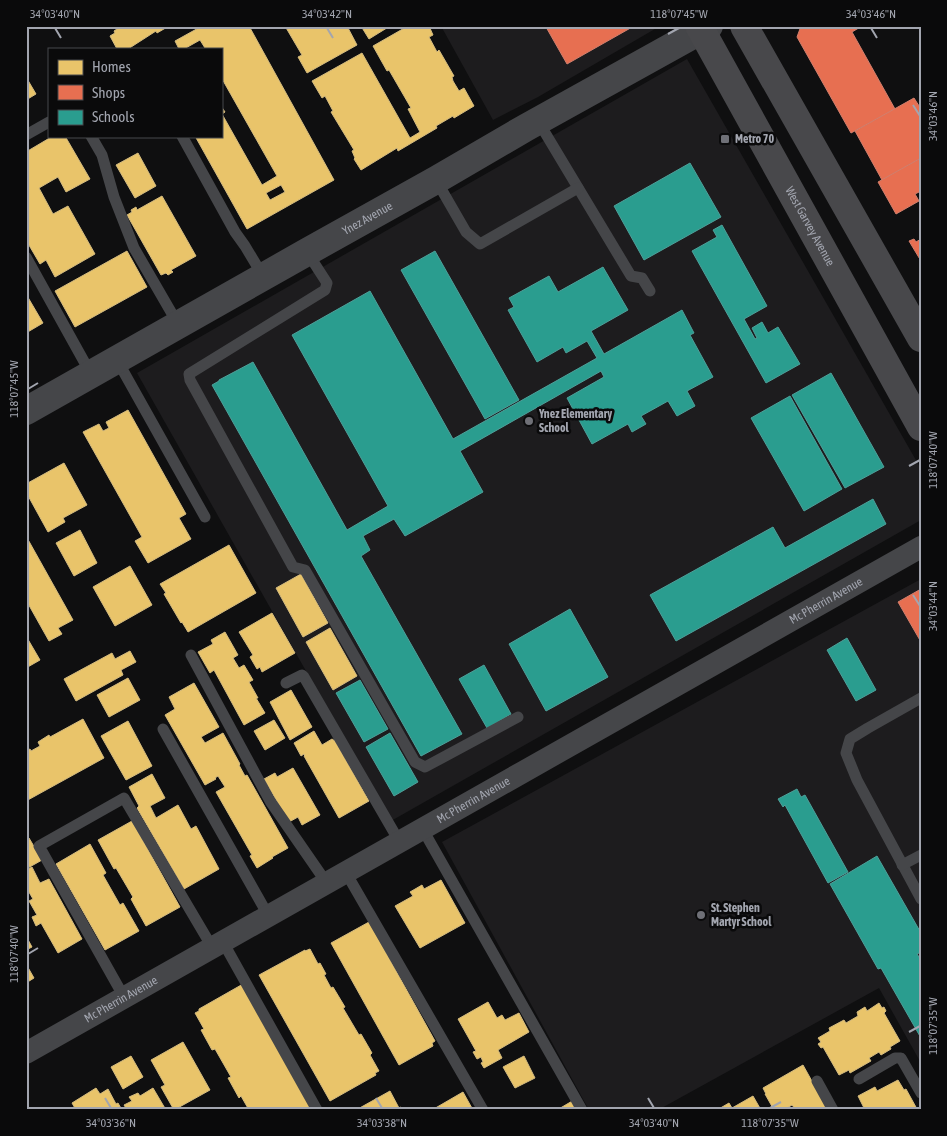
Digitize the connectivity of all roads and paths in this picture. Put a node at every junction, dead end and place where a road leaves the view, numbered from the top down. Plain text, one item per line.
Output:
1 (744, 26) edge
2 (703, 28) edge
3 (538, 121) junction
4 (48, 123) edge
5 (26, 134) edge
6 (93, 138) edge
7 (183, 138) edge
8 (436, 180) junction
9 (578, 188) junction
10 (307, 252) junction
11 (26, 257) edge
12 (263, 276) junction
13 (650, 292) dead end
14 (178, 324) junction
15 (921, 338) edge
16 (117, 360) junction
17 (91, 374) junction
18 (26, 411) edge
19 (921, 427) edge
20 (205, 517) dead end
21 (921, 546) edge
22 (191, 655) dead end
23 (286, 683) dead end
24 (921, 698) edge
25 (518, 717) dead end
26 (163, 729) dead end
27 (422, 828) junction
28 (399, 841) junction
29 (921, 855) edge
30 (902, 864) junction
31 (336, 877) junction
32 (921, 900) edge
33 (268, 915) junction
34 (217, 944) junction
35 (124, 997) junction
36 (26, 1053) edge
37 (859, 1078) dead end
38 (817, 1081) dead end
39 (921, 1093) edge
40 (317, 1110) edge
41 (483, 1110) edge
42 (582, 1110) edge
43 (833, 1110) edge

1 - 15 main road
2 - 3 street, Ynez Avenue
2 - 19 main road, West Garvey Avenue
3 - 8 street, Ynez Avenue
3 - 9 lane
4 - 5 lane
6 - 14 lane
7 - 12 lane
8 - 9 lane
8 - 10 street, Ynez Avenue
9 - 13 lane
10 - 12 street, Ynez Avenue
10 - 25 lane
11 - 17 lane
12 - 14 street, Ynez Avenue
14 - 16 street, Ynez Avenue
16 - 17 street, Ynez Avenue
16 - 20 lane
17 - 18 street, Ynez Avenue
21 - 27 street, Mc Pherrin Avenue
22 - 31 lane
23 - 28 lane
24 - 30 lane
26 - 33 lane
27 - 28 street, Mc Pherrin Avenue
27 - 42 lane
28 - 31 street, Mc Pherrin Avenue
29 - 30 lane
30 - 32 lane
31 - 33 street, Mc Pherrin Avenue
31 - 41 lane
33 - 34 street, Mc Pherrin Avenue
34 - 35 street, Mc Pherrin Avenue
34 - 35 lane
34 - 40 lane
35 - 36 street, Mc Pherrin Avenue
37 - 39 lane
38 - 43 lane

